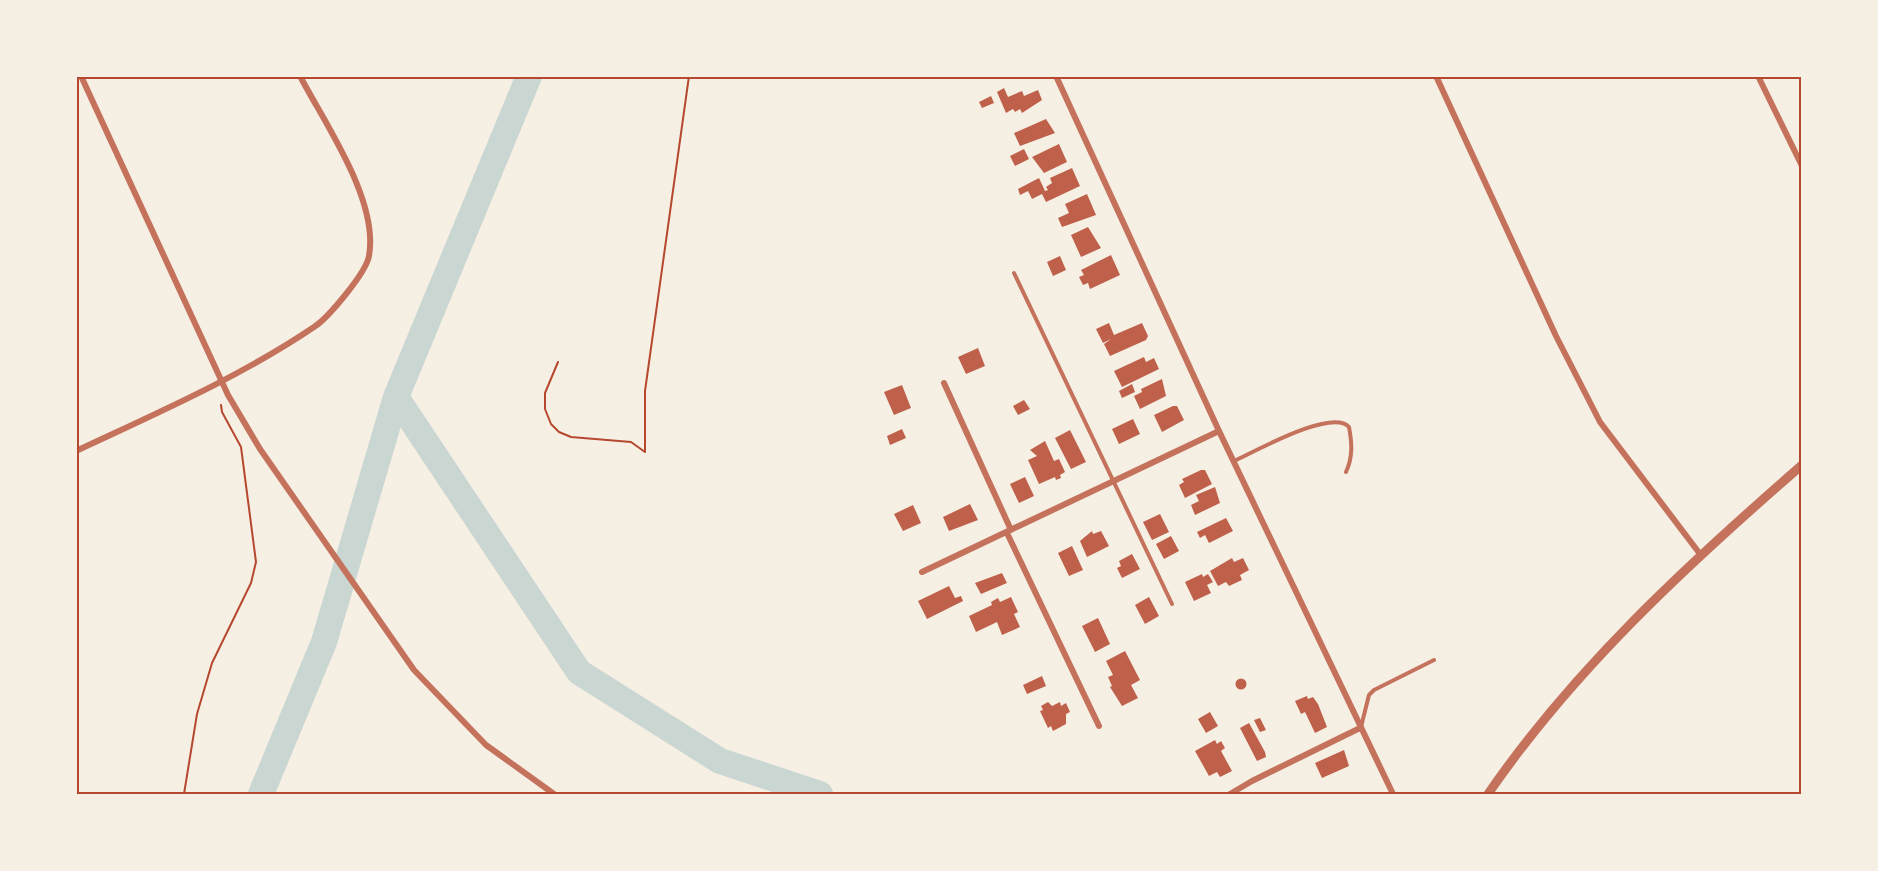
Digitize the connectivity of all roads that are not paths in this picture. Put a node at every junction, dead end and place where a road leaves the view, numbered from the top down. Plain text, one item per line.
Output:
1 (81, 76) edge
2 (300, 76) edge
3 (1056, 76) edge
4 (1436, 76) edge
5 (1758, 76) edge
6 (1802, 166) edge
7 (1014, 273) dead end
8 (222, 382) junction
9 (944, 383) dead end
10 (1219, 431) junction
11 (76, 451) edge
12 (1234, 461) junction
13 (1802, 465) edge
14 (1346, 472) dead end
15 (1114, 482) junction
16 (1009, 531) junction
17 (1700, 554) junction
18 (922, 572) dead end
19 (1172, 604) dead end
20 (1434, 660) dead end
21 (1100, 726) dead end
22 (1360, 728) junction
23 (554, 795) edge
24 (1230, 795) edge
25 (1394, 795) edge
26 (1488, 795) edge

1 - 8 street
2 - 8 street
3 - 10 street
4 - 17 street
5 - 6 street
7 - 15 lane
8 - 11 street
8 - 23 street
9 - 16 street
10 - 12 street
10 - 15 street
12 - 14 lane
12 - 22 street
13 - 17 street
15 - 16 street
15 - 19 lane
16 - 18 street
16 - 21 street
17 - 26 street
20 - 22 lane
22 - 24 street
22 - 25 street

